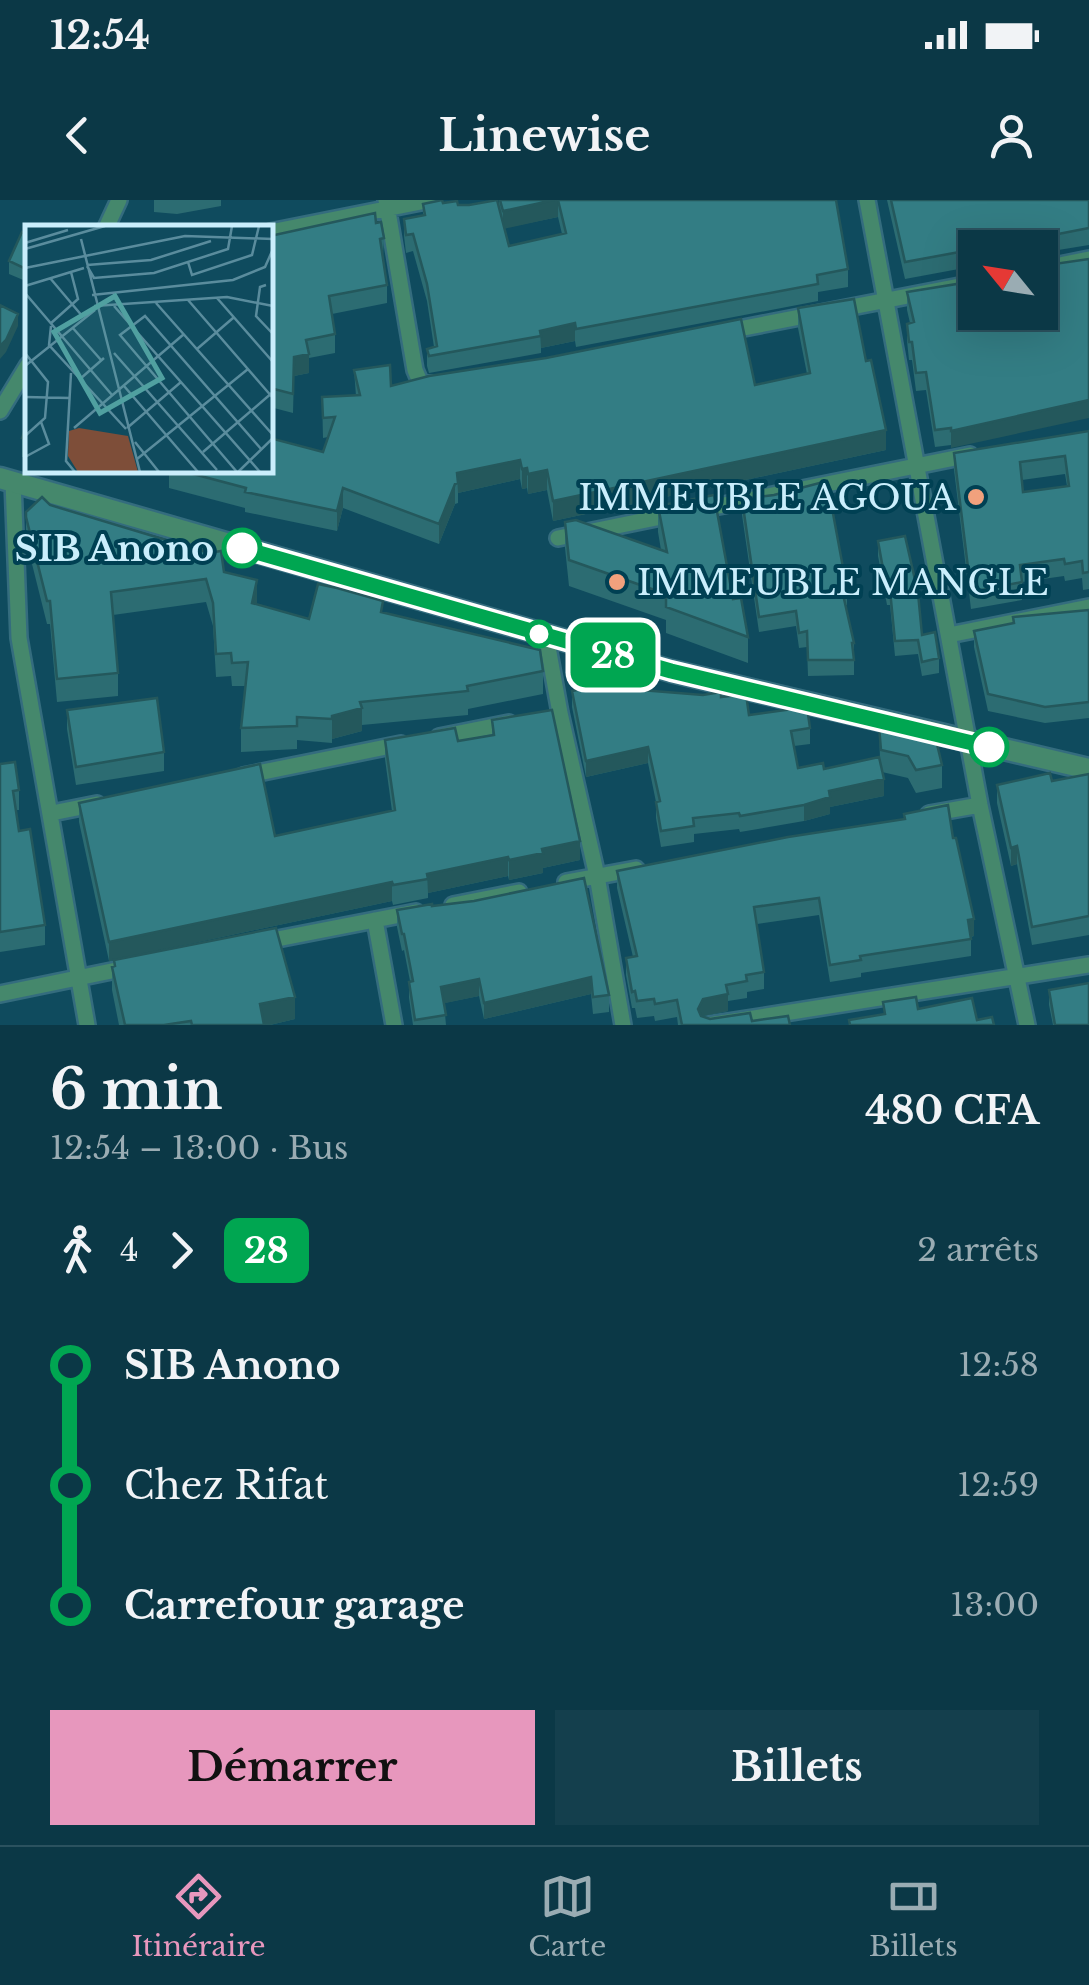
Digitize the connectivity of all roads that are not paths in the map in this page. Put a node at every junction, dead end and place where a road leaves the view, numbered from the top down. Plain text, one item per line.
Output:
1 (119, 200) edge
2 (432, 200) edge
3 (867, 200) edge
4 (387, 204) edge
5 (107, 225) edge
6 (272, 232) edge
7 (1089, 259) edge
8 (1058, 265) edge
9 (958, 287) edge
10 (886, 302) junction
11 (698, 336) edge
12 (25, 370) edge
13 (452, 381) edge
14 (0, 411) edge
15 (994, 451) edge
16 (917, 466) junction
17 (6, 480) edge
18 (558, 538) dead end
19 (1089, 607) edge
20 (949, 635) junction
21 (546, 636) junction
22 (19, 638) junction
23 (0, 642) edge
24 (560, 713) junction
25 (540, 717) edge
26 (520, 721) edge
27 (969, 742) junction
28 (1089, 770) edge
29 (228, 778) edge
30 (111, 802) edge
31 (980, 805) junction
32 (52, 813) junction
33 (903, 819) edge
34 (655, 865) edge
35 (598, 876) junction
36 (375, 920) junction
37 (245, 945) edge
38 (152, 962) edge
39 (1089, 966) edge
40 (78, 976) junction
41 (1018, 977) junction
42 (0, 994) edge
43 (826, 1007) junction
44 (87, 1025) edge
45 (394, 1025) edge
46 (623, 1025) edge
47 (710, 1025) edge
48 (829, 1025) edge
49 (1027, 1025) edge

1 - 5 street
2 - 4 street
3 - 10 street
4 - 6 street
4 - 13 street
7 - 8 street
9 - 10 street
10 - 11 street
10 - 16 street
12 - 14 street
15 - 16 street
16 - 18 street
16 - 20 street
17 - 21 street
17 - 22 street
19 - 20 street
20 - 27 street
21 - 24 street
21 - 27 street
22 - 23 street
22 - 32 street
24 - 25 street
24 - 35 street
26 - 29 street
27 - 28 street
27 - 31 street
30 - 32 street
31 - 33 street
31 - 41 street
32 - 40 street
34 - 35 street
35 - 36 street
35 - 46 street
36 - 37 street
36 - 45 street
38 - 40 street
39 - 41 street
40 - 42 street
40 - 44 street
41 - 43 street
41 - 49 street
43 - 47 street
43 - 48 street

